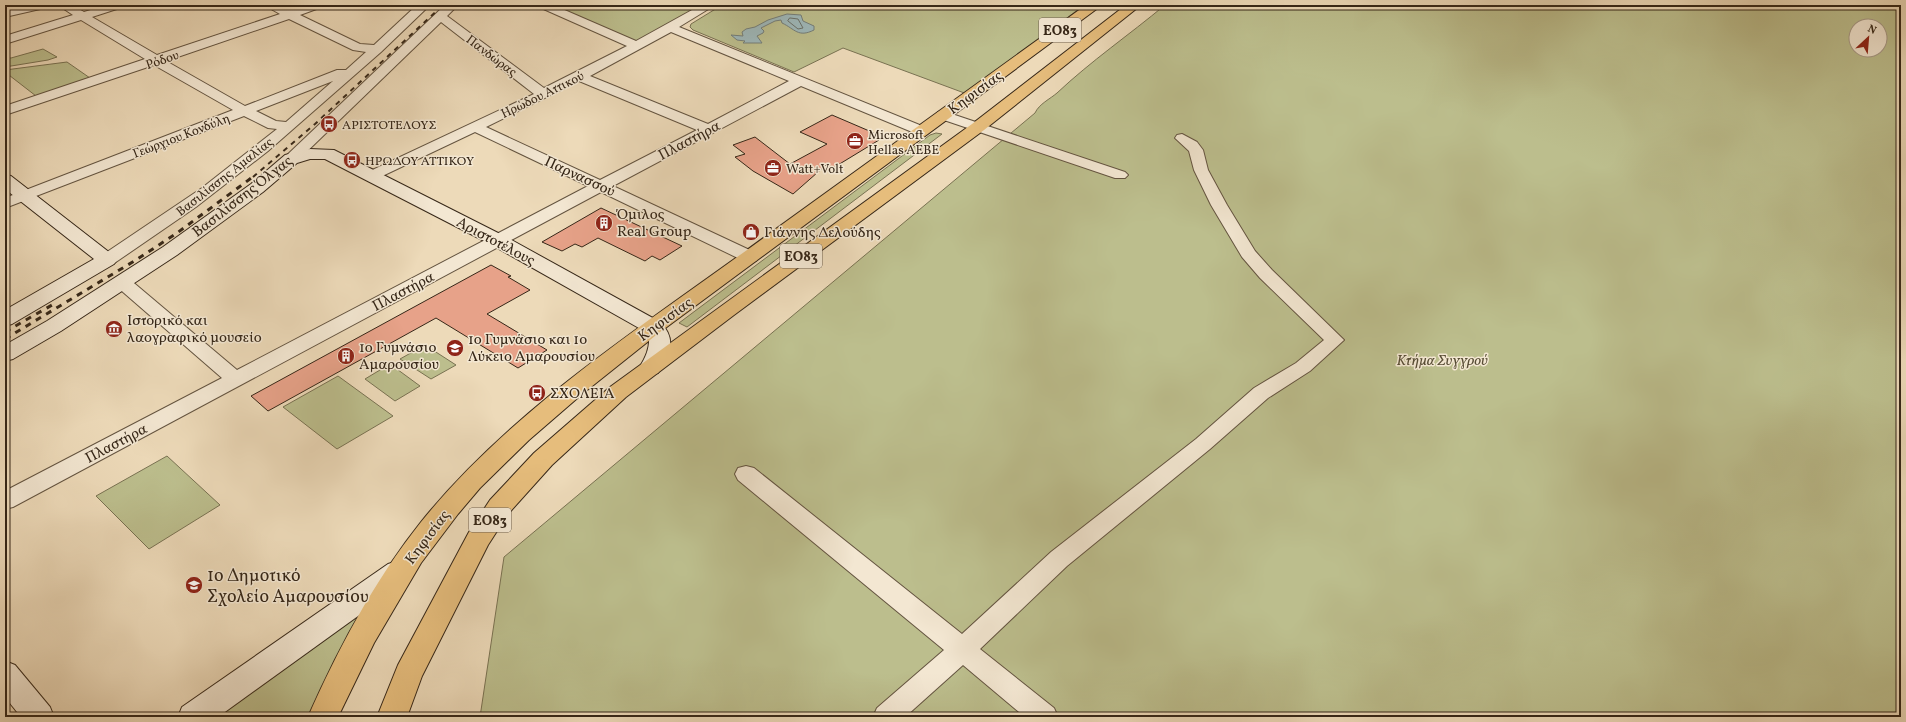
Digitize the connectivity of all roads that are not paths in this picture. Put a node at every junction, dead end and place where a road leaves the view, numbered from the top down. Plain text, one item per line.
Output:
1 (45, 5) edge
2 (64, 5) edge
3 (119, 5) edge
4 (270, 5) edge
5 (318, 5) edge
6 (422, 5) edge
7 (452, 5) edge
8 (543, 5) edge
9 (709, 5) edge
10 (1095, 5) edge
11 (1134, 5) edge
12 (5, 13) edge
13 (291, 14) junction
14 (84, 16) junction
15 (440, 16) junction
16 (671, 28) junction
17 (5, 40) edge
18 (637, 46) junction
19 (378, 49) junction
20 (157, 61) junction
21 (357, 68) junction
22 (578, 76) junction
23 (800, 81) junction
24 (543, 94) junction
25 (5, 110) edge
26 (245, 111) junction
27 (944, 115) junction
28 (288, 126) junction
29 (475, 127) junction
30 (978, 127) junction
31 (708, 129) junction
32 (922, 131) junction
33 (1182, 138) dead end
34 (291, 159) junction
35 (1120, 175) dead end
36 (371, 176) junction
37 (5, 180) edge
38 (602, 186) junction
39 (25, 195) junction
40 (5, 203) edge
41 (499, 241) junction
42 (750, 257) junction
43 (107, 260) junction
44 (122, 282) junction
45 (5, 319) edge
46 (653, 327) junction
47 (5, 354) edge
48 (650, 368) junction
49 (236, 379) junction
50 (746, 474) dead end
51 (5, 502) edge
52 (403, 569) junction
53 (963, 649) junction
54 (5, 674) edge
55 (40, 717) edge
56 (193, 717) edge
57 (323, 717) edge
58 (392, 717) edge
59 (886, 717) edge
60 (1045, 717) edge

1 - 12 street
2 - 14 street
3 - 14 street
4 - 13 street
5 - 13 street, Ρόδου
6 - 19 street, Βασιλίσσης Αμαλίας
7 - 15 street, Βασιλίσσης Όλγας
8 - 18 street
9 - 16 street, Ηρώδου Αττικού
10 - 27 main road, Κηφισίας / ΕΟ83
11 - 30 main road, Κηφισίας / ΕΟ83
13 - 19 street
13 - 20 street, Ρόδου
14 - 17 street
14 - 20 street
15 - 24 street, Πανδώρας
15 - 34 street, Βασιλίσσης Όλγας
16 - 18 street, Ηρώδου Αττικού
16 - 23 street
18 - 22 street, Ηρώδου Αττικού
19 - 21 street, Βασιλίσσης Αμαλίας
20 - 25 street, Ρόδου
20 - 26 street
21 - 26 street, Γεώργιου Κονδύλη
21 - 28 street, Βασιλίσσης Αμαλίας
22 - 24 street, Ηρώδου Αττικού
22 - 31 street
23 - 31 street, Πλαστήρα
23 - 32 street
24 - 29 street, Ηρώδου Αττικού
26 - 28 street
26 - 39 street, Γεώργιου Κονδύλη
27 - 30 street
27 - 32 main road, Κηφισίας / ΕΟ83
28 - 43 street, Βασιλίσσης Αμαλίας
29 - 36 street, Ηρώδου Αττικού
29 - 38 street, Παρνασσού
30 - 35 street
30 - 48 main road, Κηφισίας / ΕΟ83
31 - 38 street, Πλαστήρα
32 - 42 main road, Κηφισίας / ΕΟ83
33 - 53 street
34 - 36 street, Αριστοτέλους
34 - 44 street, Βασιλίσσης Όλγας
36 - 41 street, Αριστοτέλους
37 - 39 street
38 - 41 street, Πλαστήρα
38 - 42 street, Παρνασσού
39 - 40 street, Γεώργιου Κονδύλη
39 - 43 street
41 - 46 street, Αριστοτέλους
41 - 49 street, Πλαστήρα
42 - 46 main road, Κηφισίας / ΕΟ83
43 - 45 street, Βασιλίσσης Αμαλίας
44 - 47 street, Βασιλίσσης Όλγας
44 - 49 street
46 - 48 street
46 - 52 main road, Κηφισίας / ΕΟ83
48 - 58 main road, Κηφισίας / ΕΟ83
49 - 51 street, Πλαστήρα
50 - 53 street
52 - 56 street
52 - 57 main road, Κηφισίας / ΕΟ83
53 - 59 street
53 - 60 street
54 - 55 street

